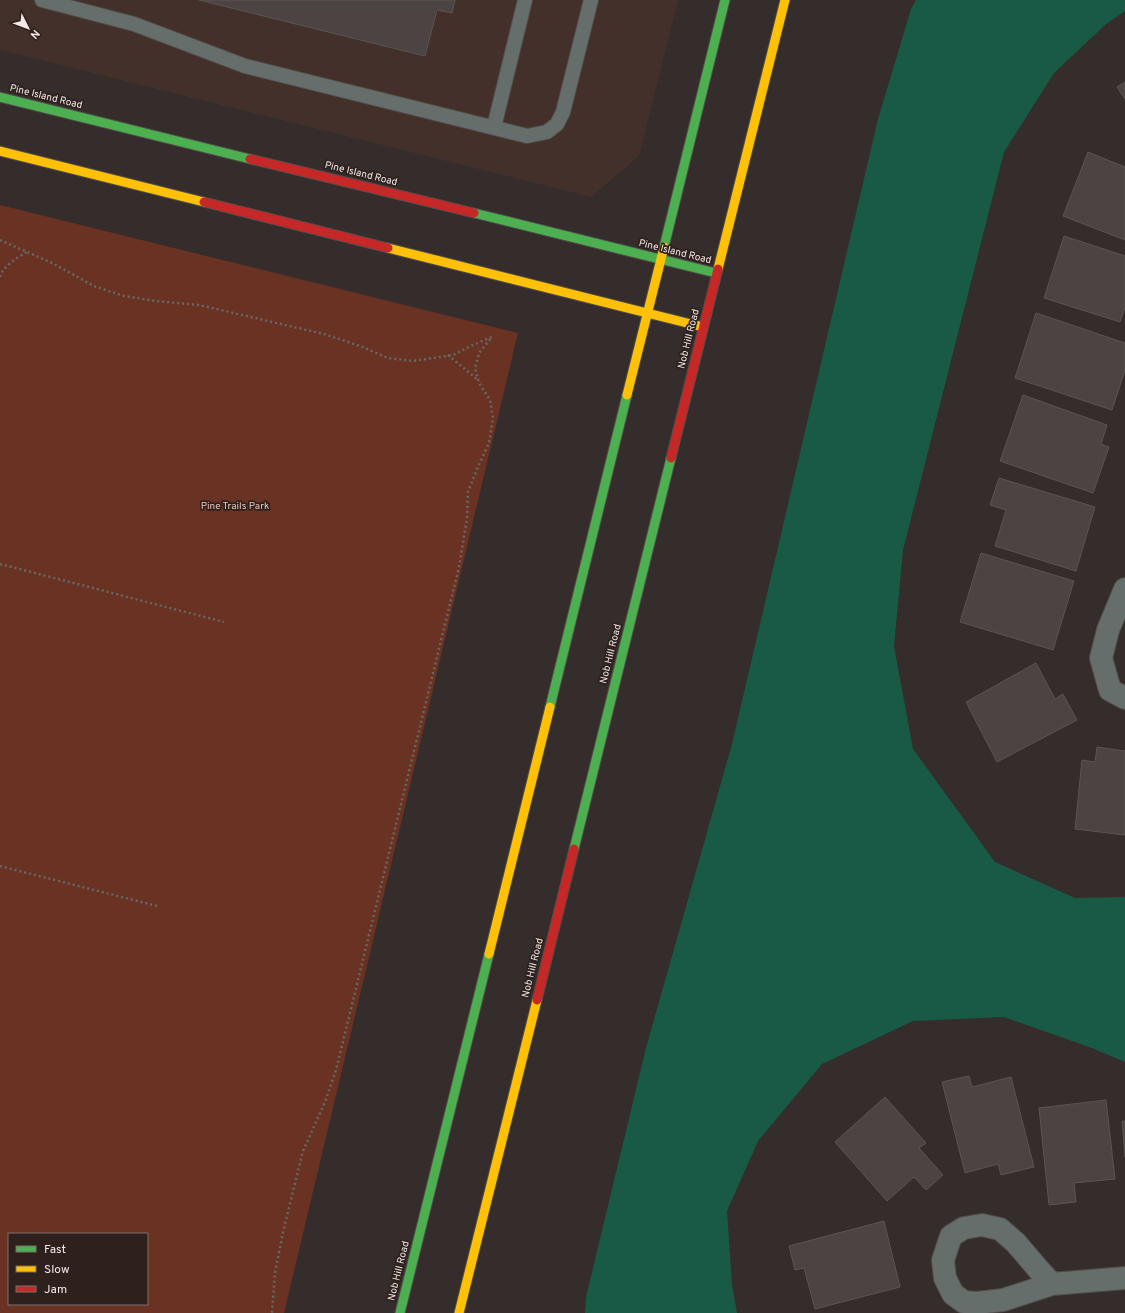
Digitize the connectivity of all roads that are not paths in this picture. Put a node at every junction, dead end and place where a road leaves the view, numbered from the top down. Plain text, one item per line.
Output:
1 (42, 0) edge
2 (526, 0) edge
3 (591, 0) edge
4 (725, 0) edge
5 (785, 0) edge
6 (0, 97) edge
7 (494, 127) junction
8 (0, 151) edge
9 (661, 260) junction
10 (716, 273) junction
11 (648, 313) junction
12 (703, 327) junction
13 (1125, 589) edge
14 (1125, 698) edge
15 (1125, 1278) edge
16 (1052, 1284) junction
17 (400, 1313) edge
18 (459, 1313) edge

1 - 7 lane
2 - 7 lane
3 - 7 lane
4 - 9 main road, Nob Hill Road
5 - 10 main road, Nob Hill Road
6 - 9 main road, Pine Island Road
8 - 11 main road
9 - 10 main road, Pine Island Road
9 - 11 main road, Nob Hill Road
10 - 12 main road, Nob Hill Road
11 - 12 main road
11 - 17 main road, Nob Hill Road
12 - 18 main road, Nob Hill Road
13 - 14 street
15 - 16 street
16 - 16 street

